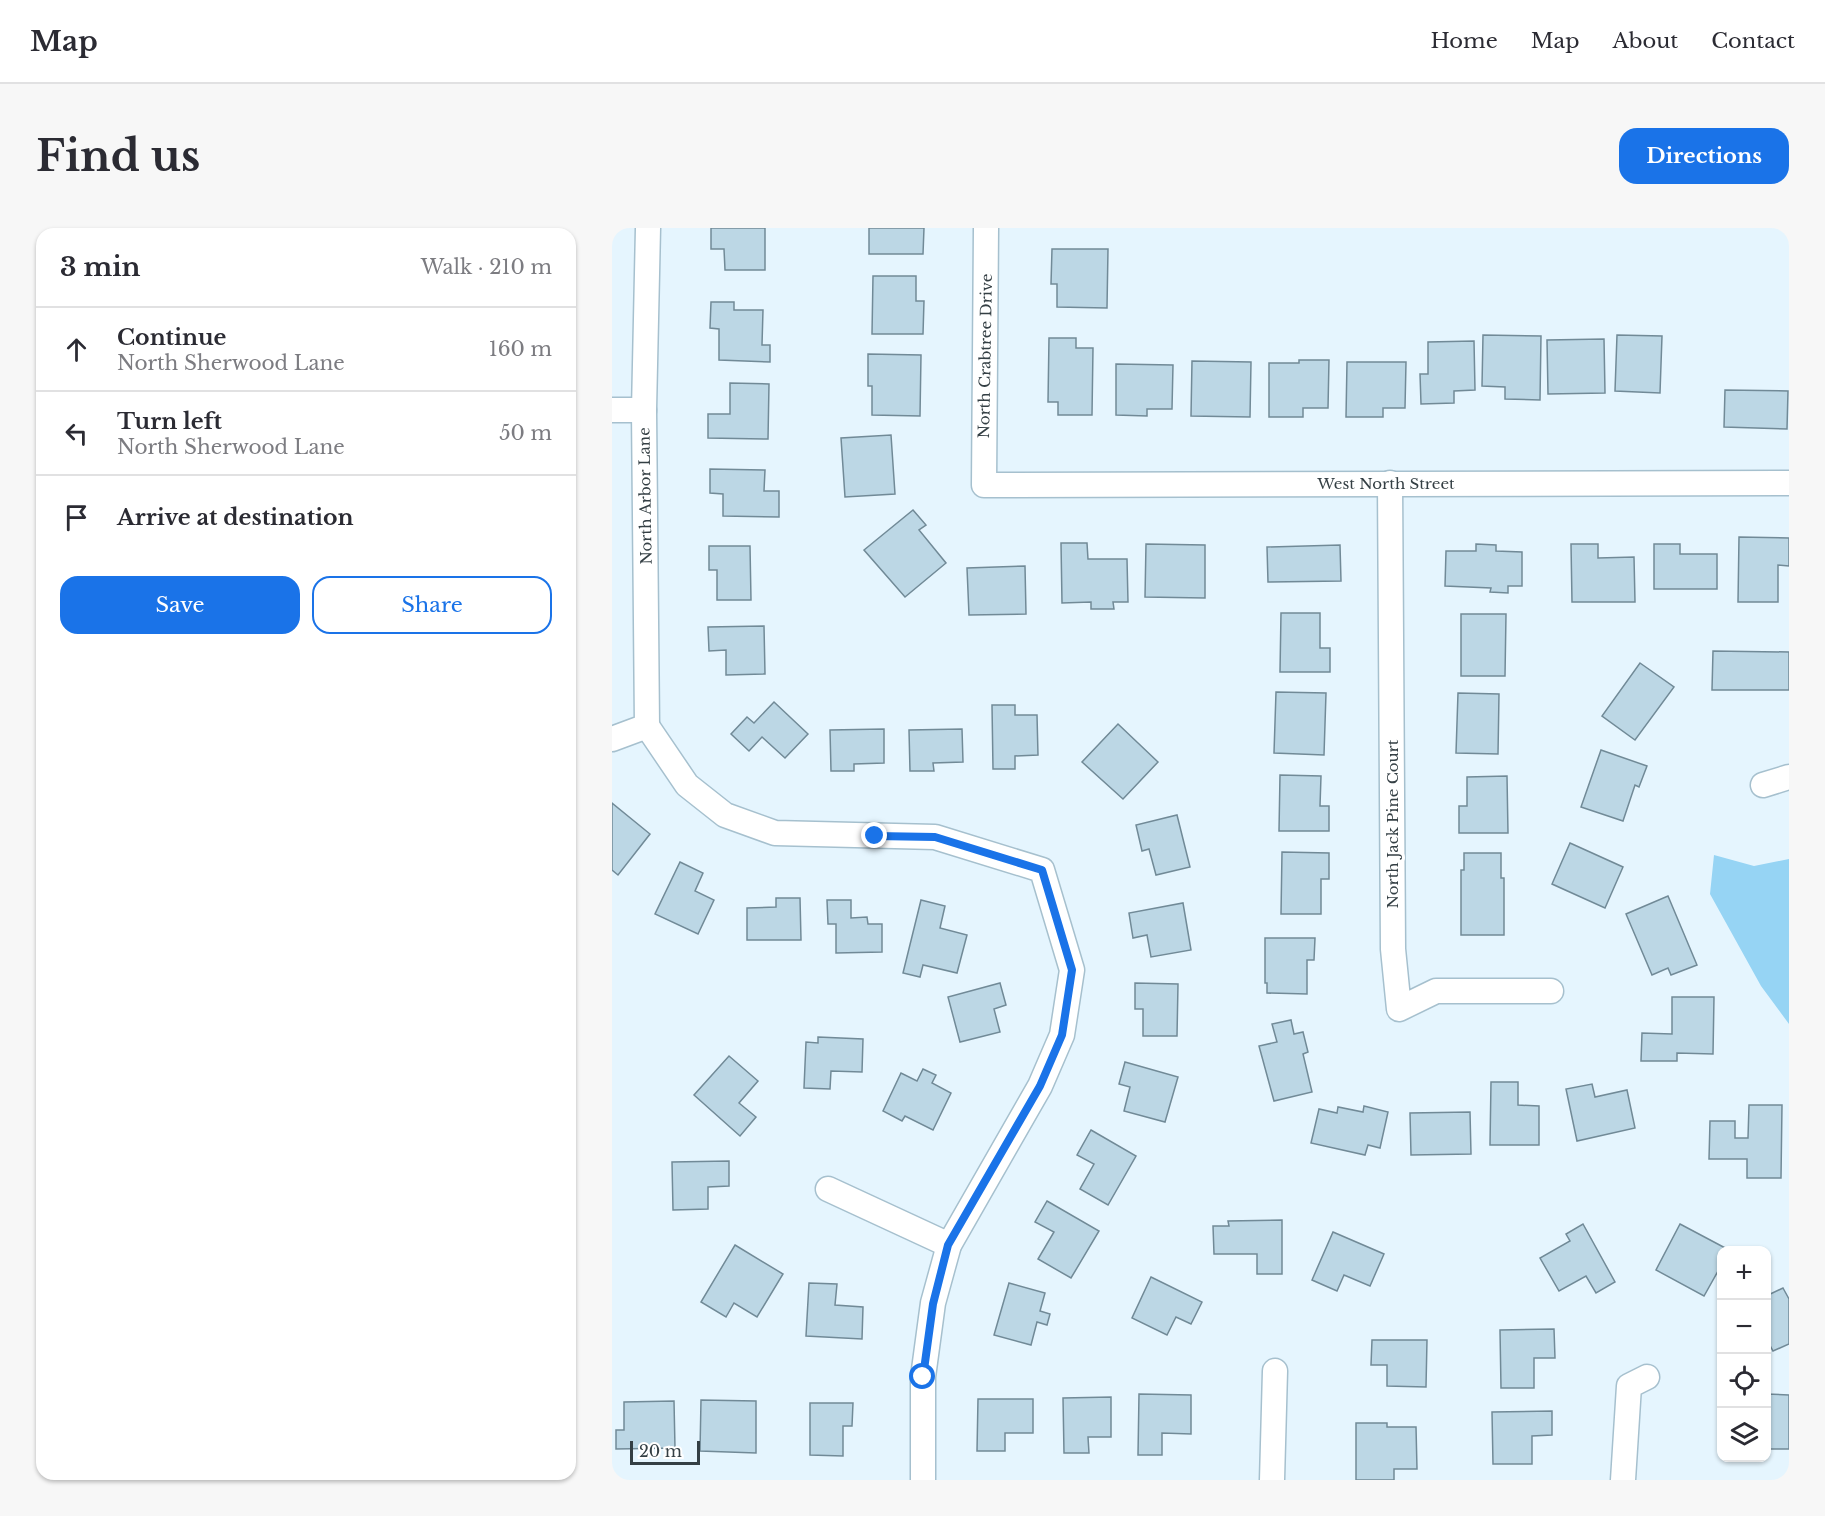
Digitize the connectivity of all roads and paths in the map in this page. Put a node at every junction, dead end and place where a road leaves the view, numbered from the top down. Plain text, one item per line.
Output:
1 (648, 228) edge
2 (986, 228) edge
3 (612, 410) edge
4 (644, 410) junction
5 (1389, 483) junction
6 (1789, 483) edge
7 (984, 485) joint
8 (647, 726) junction
9 (612, 739) edge
10 (1789, 777) edge
11 (1763, 785) dead end
12 (1551, 992) dead end
13 (828, 1189) dead end
14 (948, 1245) junction
15 (1275, 1371) dead end
16 (1647, 1377) dead end
17 (923, 1480) edge
18 (1272, 1480) edge
19 (1623, 1480) edge

1 - 4 street, North Arbor Lane
2 - 7 street, North Crabtree Drive
3 - 4 street
4 - 8 street, North Arbor Lane
5 - 6 street, West North Street
5 - 7 street, West North Street
5 - 12 street, North Jack Pine Court
8 - 9 street
8 - 14 street
10 - 11 street
13 - 14 street
14 - 17 street
15 - 18 street
16 - 19 street

